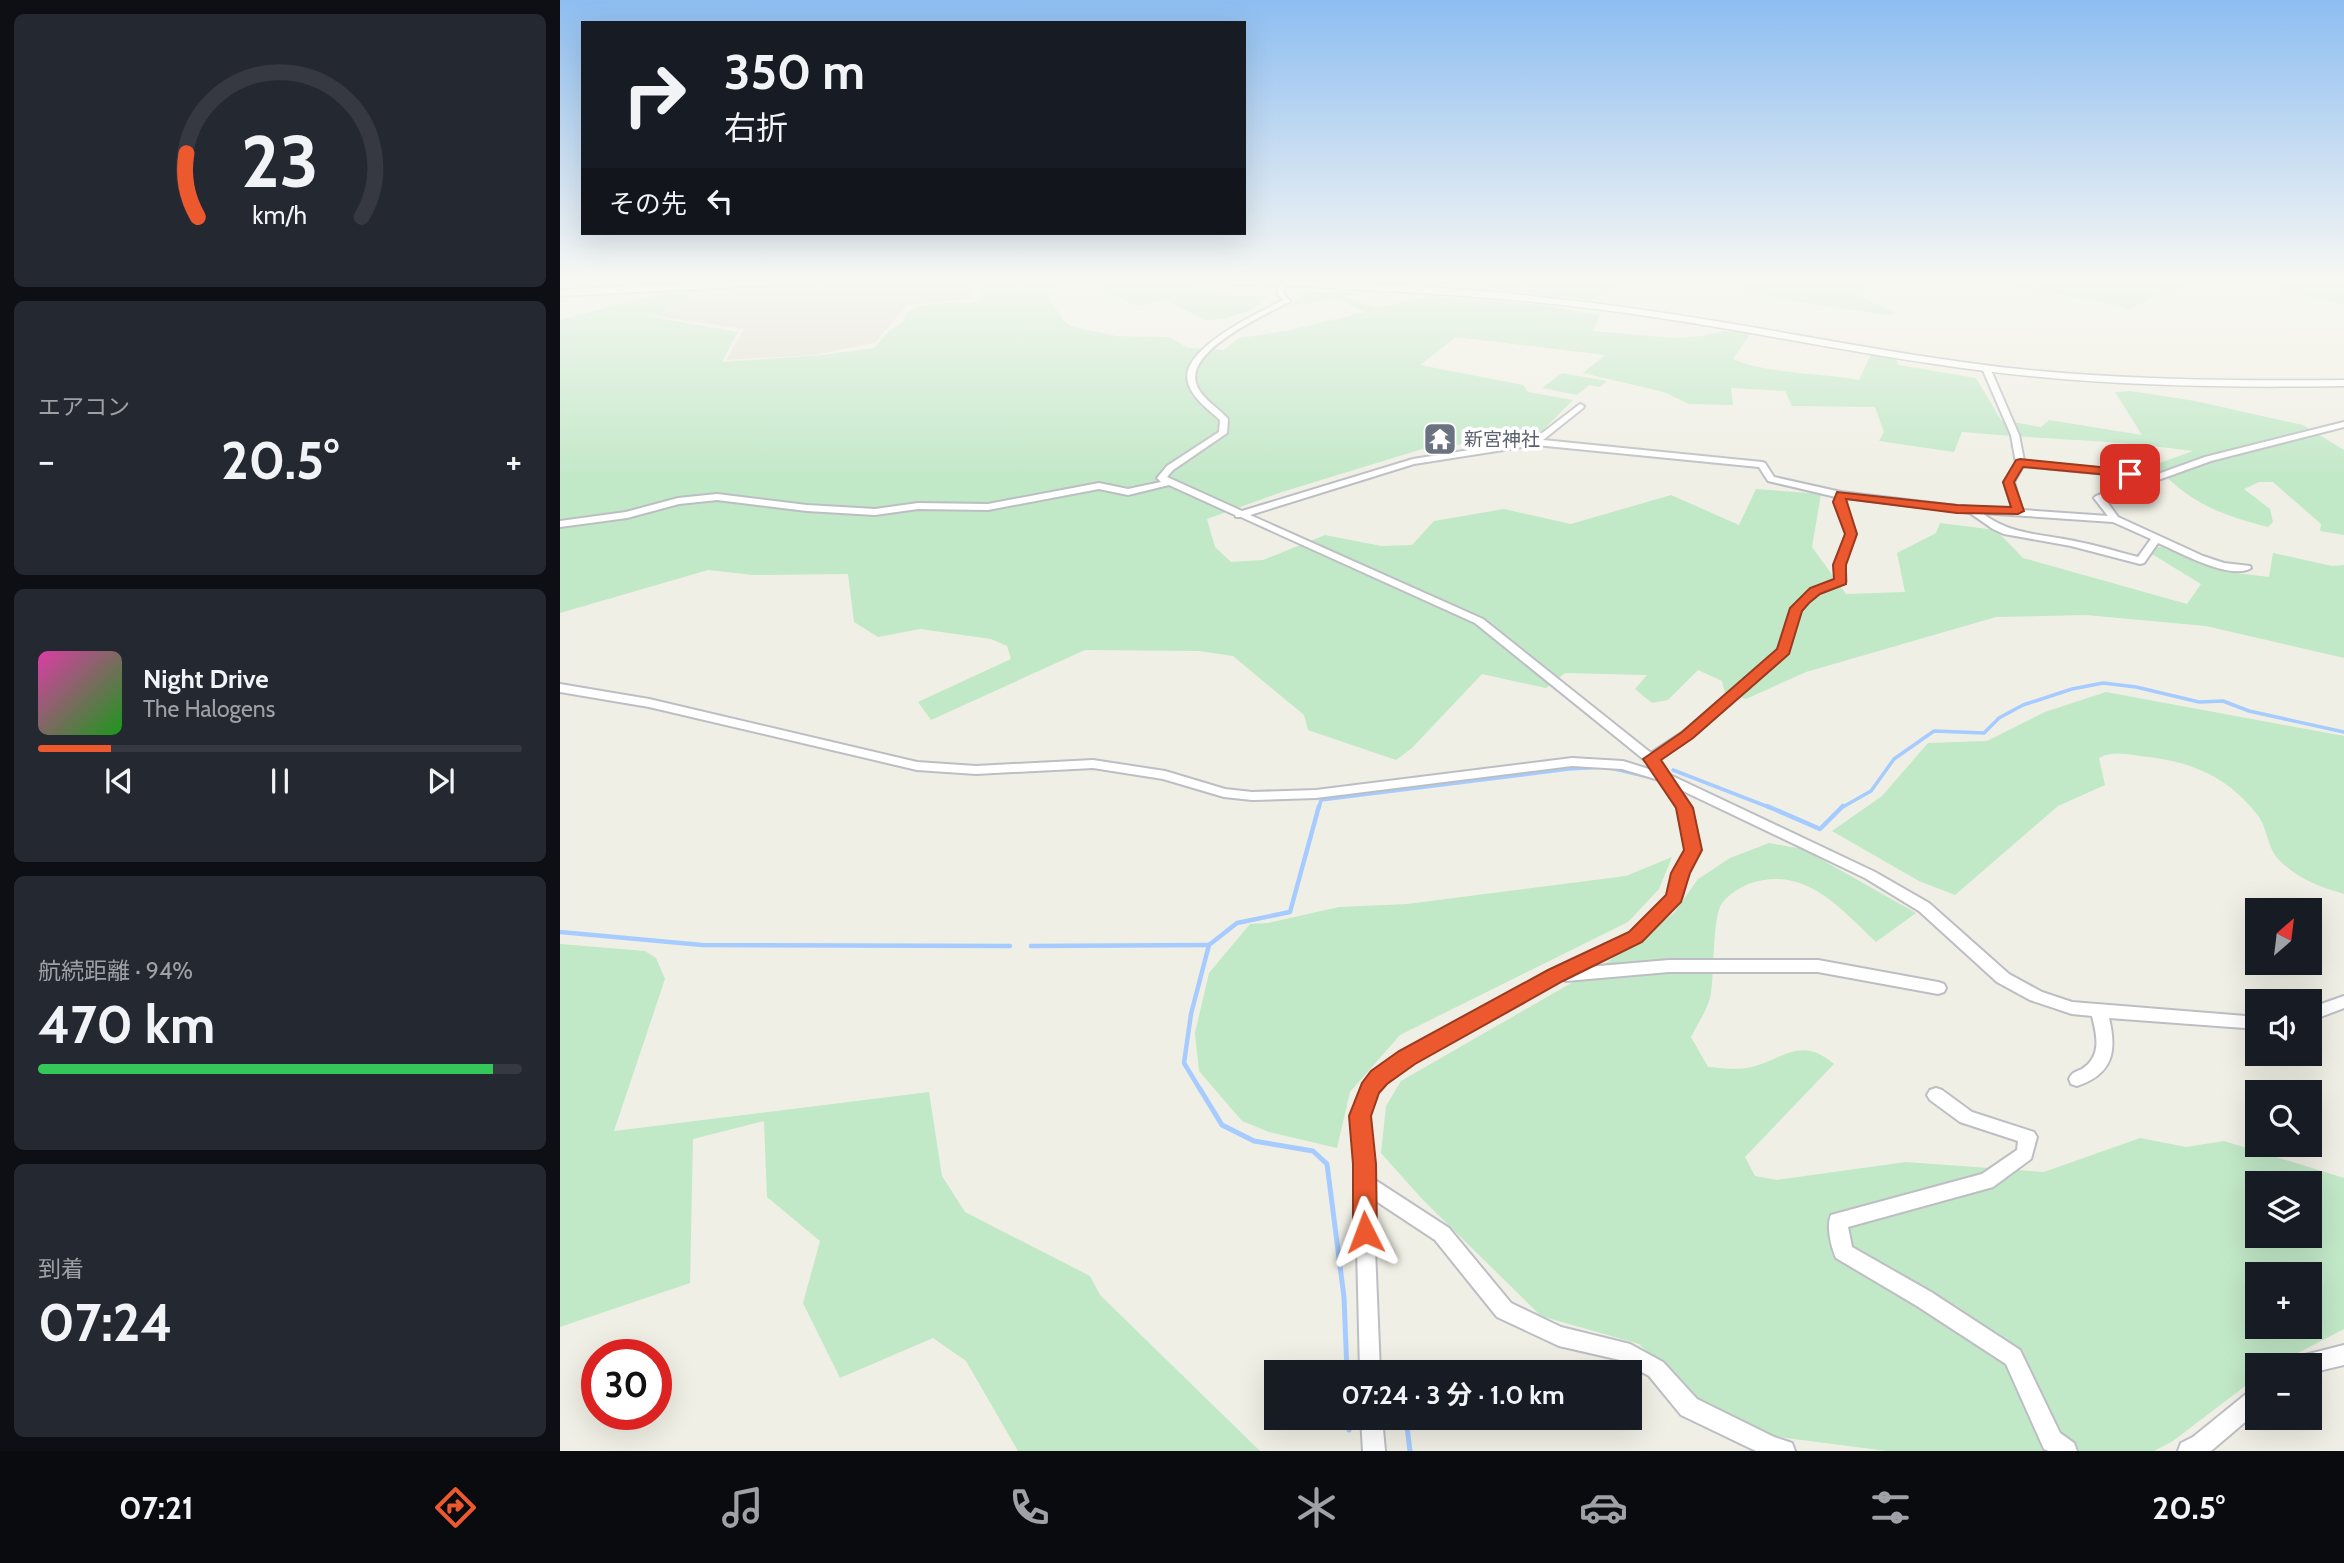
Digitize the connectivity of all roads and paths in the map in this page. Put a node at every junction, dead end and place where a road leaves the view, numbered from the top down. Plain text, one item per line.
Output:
1 (1208, 348) edge
2 (1861, 348) edge
3 (1986, 368) junction
4 (2344, 383) edge
5 (1580, 406) dead end
6 (2344, 424) edge
7 (1536, 442) junction
8 (2020, 463) junction
9 (2157, 476) junction
10 (1167, 482) junction
11 (1841, 495) junction
12 (1971, 509) junction
13 (2018, 511) junction
14 (1239, 515) junction
15 (2116, 519) junction
16 (560, 524) edge
17 (2157, 538) junction
18 (2246, 568) dead end
19 (560, 688) edge
20 (1651, 759) junction
21 (1666, 779) junction
22 (1555, 976) junction
23 (1938, 988) dead end
24 (2344, 1002) edge
25 (2322, 1010) edge
26 (2099, 1011) junction
27 (2245, 1022) edge
28 (2077, 1079) dead end
29 (1936, 1095) dead end
30 (1363, 1182) junction
31 (2344, 1355) edge
32 (1370, 1360) edge
33 (2322, 1360) edge
34 (2245, 1407) edge
35 (1372, 1430) edge
36 (1374, 1451) edge
37 (1784, 1451) edge
38 (2066, 1451) edge
39 (2189, 1451) edge

1 - 10 street
2 - 3 main road
3 - 4 main road
3 - 8 street
5 - 7 street
6 - 9 street
7 - 11 street
7 - 14 street
8 - 9 street
8 - 13 street
9 - 15 street
10 - 14 street
10 - 16 street
11 - 12 street
11 - 20 street
12 - 13 street
12 - 17 street
13 - 15 street
14 - 20 street
15 - 17 street
17 - 18 street
19 - 21 street
20 - 21 street
21 - 22 street
21 - 26 street
22 - 23 street
22 - 30 street
24 - 25 street
26 - 27 street
26 - 28 street
29 - 38 street
30 - 32 street
30 - 37 street
31 - 33 street
34 - 39 street
35 - 36 street

